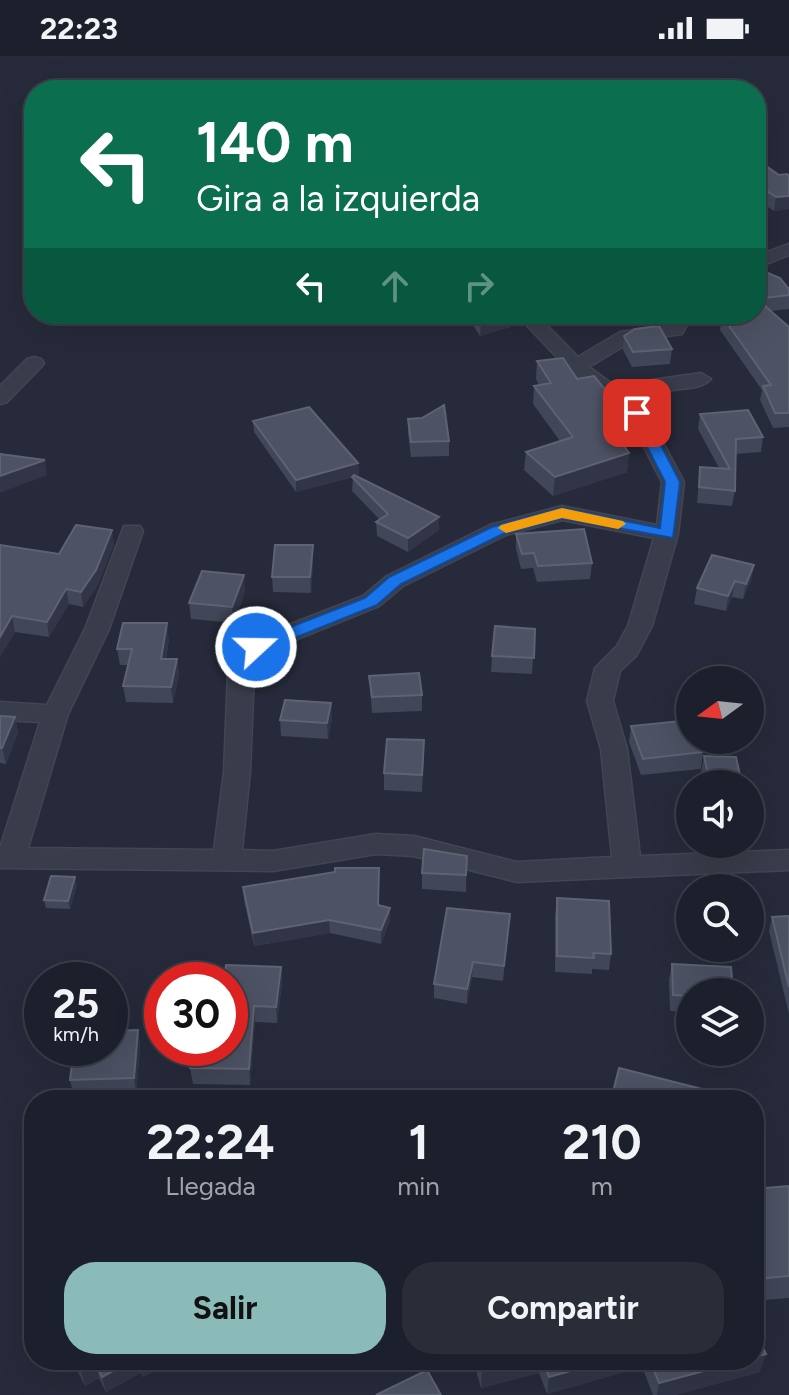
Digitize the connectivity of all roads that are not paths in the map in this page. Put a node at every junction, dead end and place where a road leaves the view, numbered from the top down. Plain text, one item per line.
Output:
1 (789, 249) edge
2 (766, 259) edge
3 (535, 324) edge
4 (678, 324) edge
5 (34, 363) dead end
6 (576, 366) junction
7 (701, 379) dead end
8 (0, 398) edge
9 (637, 413) junction
10 (132, 531) dead end
11 (667, 534) junction
12 (0, 711) edge
13 (55, 714) junction
14 (6, 858) edge
15 (789, 860) edge
16 (227, 861) junction
17 (627, 868) junction

1 - 2 street
3 - 6 street
4 - 6 street
5 - 8 street
6 - 9 street
7 - 9 street
9 - 11 street
10 - 13 street
11 - 16 street
11 - 17 street
12 - 13 street
13 - 14 street
14 - 16 street
15 - 17 street
16 - 17 street

